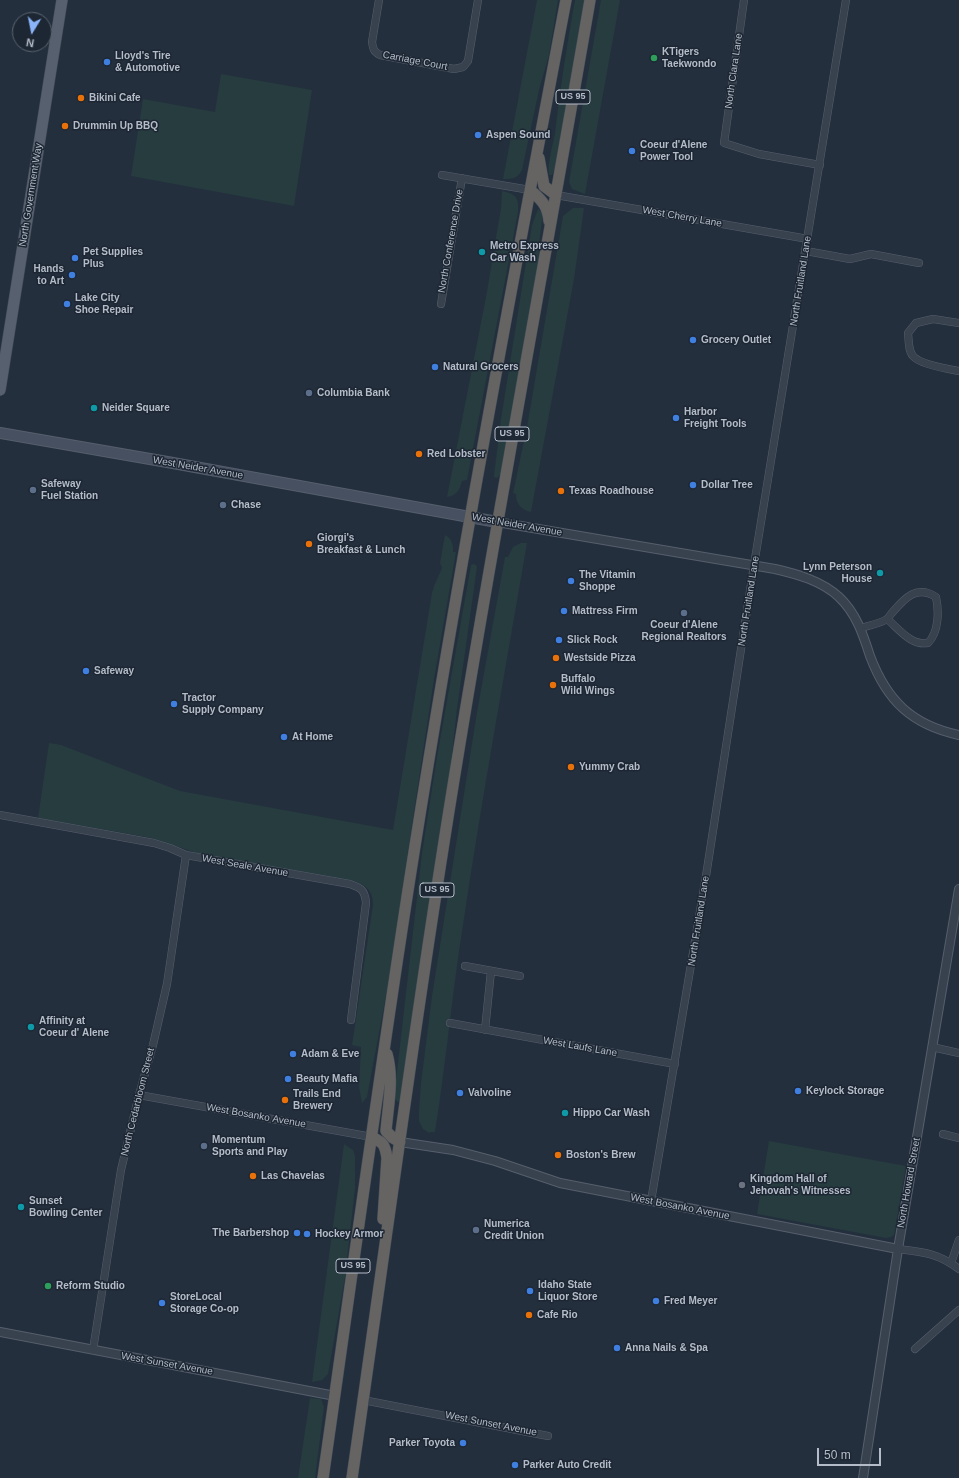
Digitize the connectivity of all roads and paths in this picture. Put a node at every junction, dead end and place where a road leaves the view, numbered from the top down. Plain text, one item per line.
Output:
1 (62, 0) edge
2 (379, 0) edge
3 (478, 0) edge
4 (566, 0) edge
5 (590, 0) edge
6 (744, 0) edge
7 (846, 0) edge
8 (537, 149) junction
9 (820, 165) junction
10 (442, 175) dead end
11 (462, 178) junction
12 (530, 190) junction
13 (556, 195) junction
14 (550, 229) junction
15 (808, 239) junction
16 (806, 251) junction
17 (919, 263) dead end
18 (441, 304) dead end
19 (959, 323) edge
20 (959, 370) edge
21 (0, 390) edge
22 (0, 433) edge
23 (470, 517) junction
24 (497, 522) junction
25 (754, 565) junction
26 (887, 619) junction
27 (860, 628) junction
28 (959, 735) edge
29 (0, 815) edge
30 (186, 855) junction
31 (959, 889) edge
32 (465, 966) dead end
33 (491, 971) junction
34 (520, 976) dead end
35 (351, 1020) dead end
36 (450, 1023) dead end
37 (485, 1030) junction
38 (385, 1047) junction
39 (932, 1048) junction
40 (959, 1053) edge
41 (675, 1064) junction
42 (139, 1095) junction
43 (943, 1134) dead end
44 (372, 1137) junction
45 (959, 1138) edge
46 (400, 1142) junction
47 (651, 1201) junction
48 (959, 1240) edge
49 (386, 1244) junction
50 (898, 1249) junction
51 (951, 1263) junction
52 (959, 1269) edge
53 (959, 1310) edge
54 (0, 1332) edge
55 (915, 1349) dead end
56 (93, 1350) junction
57 (335, 1396) junction
58 (363, 1400) junction
59 (548, 1436) dead end
60 (323, 1478) edge
61 (352, 1478) edge
62 (862, 1478) edge

1 - 21 main road, North Government Way
2 - 3 street, Carriage Court
4 - 8 highway, US 95
5 - 13 highway, US 95
6 - 9 street, North Clara Lane
7 - 9 street, North Fruitland Lane
8 - 12 highway, US 95
8 - 13 highway
9 - 15 street, North Fruitland Lane
10 - 11 street
11 - 12 street
11 - 18 street, North Conference Drive
12 - 14 highway
12 - 23 highway, US 95
13 - 14 highway, US 95
13 - 15 street, West Cherry Lane
14 - 24 highway, US 95
15 - 16 street, North Fruitland Lane
16 - 17 street
16 - 25 street, North Fruitland Lane
19 - 20 street
22 - 23 main road, West Neider Avenue
23 - 24 main road, West Neider Avenue
23 - 38 highway, US 95
24 - 25 street, West Neider Avenue
24 - 46 highway, US 95
25 - 27 street, West Neider Avenue
25 - 41 street, North Fruitland Lane
26 - 26 street
26 - 27 street
27 - 28 street, West Neider Avenue
29 - 30 street, West Seale Avenue
30 - 35 street, West Seale Avenue
30 - 42 street, North Cedarbloom Street
31 - 39 street, North Howard Street
32 - 33 street
33 - 34 street
33 - 37 street
36 - 37 street, West Laufs Lane
37 - 41 street, West Laufs Lane
38 - 44 highway, US 95
38 - 46 highway
39 - 40 street
39 - 50 street, North Howard Street
41 - 47 street, North Fruitland Lane
42 - 44 street, West Bosanko Avenue
42 - 56 street, North Cedarbloom Street
43 - 45 street
44 - 49 highway
44 - 57 highway, US 95
46 - 47 street, West Bosanko Avenue
46 - 49 highway, US 95
47 - 50 street, West Bosanko Avenue
48 - 51 street
49 - 58 highway, US 95
50 - 51 street, West Bosanko Avenue
50 - 62 street, North Howard Street
51 - 52 street, West Bosanko Avenue
53 - 55 street
54 - 56 street, West Sunset Avenue
56 - 57 street, West Sunset Avenue
57 - 60 highway, US 95
58 - 59 street, West Sunset Avenue
58 - 61 highway, US 95

